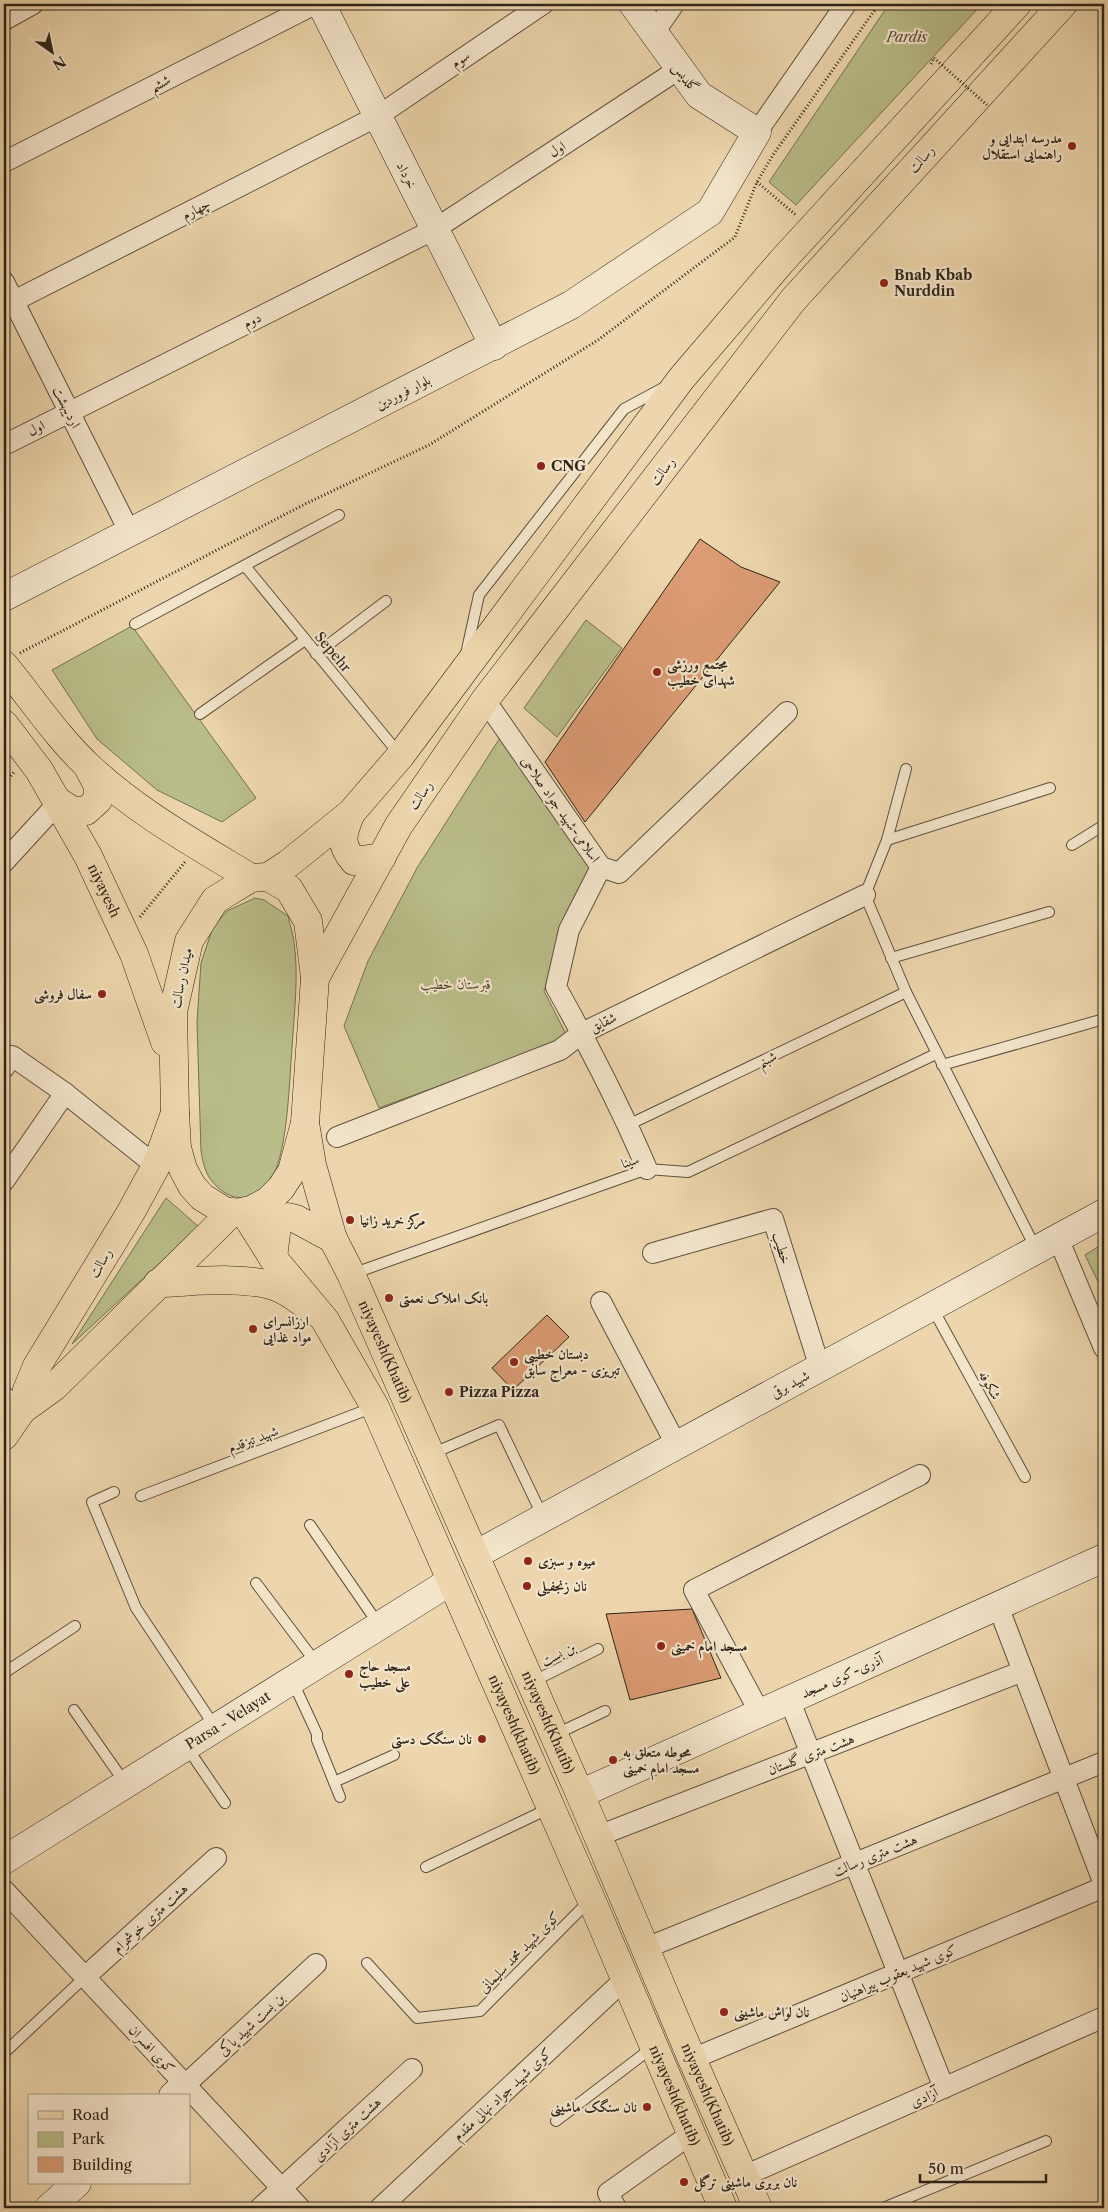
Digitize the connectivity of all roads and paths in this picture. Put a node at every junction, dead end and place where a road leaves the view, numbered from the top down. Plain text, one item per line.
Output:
1 (33, 4) edge
2 (316, 4) edge
3 (321, 4) edge
4 (543, 4) edge
5 (633, 4) edge
6 (674, 4) edge
7 (846, 4) edge
8 (1017, 4) edge
9 (1063, 4) edge
10 (4, 20) edge
11 (653, 34) junction
12 (934, 58) dead end
13 (679, 68) junction
14 (987, 104) dead end
15 (378, 116) junction
16 (757, 132) junction
17 (4, 162) edge
18 (756, 182) dead end
19 (812, 228) junction
20 (435, 229) junction
21 (4, 282) edge
22 (9, 304) edge
23 (494, 346) junction
24 (68, 411) junction
25 (4, 445) edge
26 (339, 515) dead end
27 (130, 532) junction
28 (245, 566) junction
29 (4, 597) edge
30 (386, 601) dead end
31 (134, 624) dead end
32 (305, 640) junction
33 (316, 654) junction
34 (4, 665) edge
35 (486, 700) junction
36 (787, 712) dead end
37 (200, 714) dead end
38 (4, 724) edge
39 (401, 755) junction
40 (88, 767) junction
41 (906, 768) dead end
42 (1050, 788) dead end
43 (59, 802) junction
44 (351, 813) junction
45 (1104, 825) edge
46 (887, 840) junction
47 (196, 844) junction
48 (1072, 845) dead end
49 (382, 857) junction
50 (4, 862) edge
51 (601, 867) junction
52 (259, 878) junction
53 (865, 895) junction
54 (1049, 912) dead end
55 (122, 930) junction
56 (891, 958) junction
57 (315, 978) junction
58 (906, 992) junction
59 (1104, 1019) edge
60 (582, 1033) junction
61 (936, 1054) junction
62 (942, 1065) junction
63 (4, 1068) edge
64 (175, 1072) junction
65 (65, 1093) junction
66 (175, 1113) junction
67 (305, 1123) junction
68 (628, 1125) junction
69 (336, 1137) dead end
70 (156, 1166) junction
71 (647, 1169) junction
72 (4, 1181) edge
73 (238, 1212) junction
74 (1104, 1213) edge
75 (333, 1239) junction
76 (1047, 1244) junction
77 (653, 1252) dead end
78 (273, 1258) junction
79 (351, 1274) junction
80 (158, 1283) junction
81 (600, 1302) dead end
82 (932, 1307) junction
83 (324, 1320) junction
84 (1104, 1348) edge
85 (820, 1368) junction
86 (13, 1404) edge
87 (375, 1407) junction
88 (4, 1436) edge
89 (677, 1446) junction
90 (432, 1454) junction
91 (920, 1475) dead end
92 (1025, 1477) dead end
93 (114, 1492) dead end
94 (141, 1496) dead end
95 (543, 1518) junction
96 (310, 1525) dead end
97 (475, 1555) junction
98 (1104, 1558) edge
99 (451, 1581) junction
100 (256, 1583) dead end
101 (998, 1606) junction
102 (379, 1625) junction
103 (75, 1626) dead end
104 (598, 1649) dead end
105 (4, 1660) edge
106 (316, 1664) junction
107 (7, 1671) edge
108 (1023, 1672) junction
109 (292, 1680) junction
110 (531, 1683) junction
111 (789, 1699) junction
112 (74, 1710) dead end
113 (605, 1711) dead end
114 (760, 1713) junction
115 (215, 1728) junction
116 (554, 1736) junction
117 (186, 1746) junction
118 (811, 1754) junction
119 (394, 1755) dead end
120 (1104, 1762) edge
121 (1064, 1778) junction
122 (334, 1782) junction
123 (126, 1783) junction
124 (580, 1794) junction
125 (340, 1797) dead end
126 (225, 1803) dead end
127 (551, 1807) junction
128 (598, 1836) junction
129 (216, 1858) dead end
130 (4, 1860) edge
131 (854, 1864) junction
132 (426, 1867) dead end
133 (1104, 1885) edge
134 (4, 1890) edge
135 (591, 1899) junction
136 (646, 1948) junction
137 (367, 1963) dead end
138 (316, 1964) dead end
139 (898, 1973) junction
140 (85, 1977) junction
141 (625, 1979) junction
142 (1104, 2017) edge
143 (653, 2046) junction
144 (4, 2053) edge
145 (692, 2059) junction
146 (412, 2069) dead end
147 (944, 2088) junction
148 (179, 2090) edge
149 (190, 2101) edge
150 (556, 2121) dead end
151 (690, 2134) junction
152 (1046, 2141) dead end
153 (744, 2176) junction
154 (76, 2184) edge
155 (282, 2189) junction
156 (49, 2208) edge
157 (260, 2208) edge
158 (300, 2208) edge
159 (380, 2208) edge
160 (616, 2208) edge
161 (723, 2208) edge
162 (758, 2208) edge
163 (883, 2208) edge

1 - 10 street
2 - 17 street, ششم
3 - 15 street, خرداد
4 - 15 street, سوم
5 - 11 street, گلدیس
6 - 11 street
7 - 16 street
8 - 19 main road
9 - 35 main road, رسالت
11 - 13 street, گلدیس
12 - 14 path, bridge
13 - 16 street, گلدیس
13 - 20 street, اول
15 - 20 street, خرداد
15 - 22 street, چهارم
16 - 23 street, بلوار فروردین
18 - 19 path
19 - 39 main road
20 - 23 street, خرداد
20 - 24 street, دوم
21 - 22 street, اردیبهشت
22 - 24 street, اردیبهشت
23 - 27 street, بلوار فروردین
24 - 25 street, اول
24 - 27 street, اردیبهشت
26 - 28 lane
27 - 29 street, بلوار فروردین
28 - 31 lane
28 - 32 lane, Sepehr
30 - 33 lane
32 - 33 lane, Sepehr
32 - 37 lane
33 - 39 lane, Sepehr
34 - 40 main road
35 - 49 main road, رسالت
35 - 51 street, اسلامی-شهید جواد صلاحی
36 - 51 street
38 - 43 main road, niyayesh
39 - 44 main road
40 - 43 main road
40 - 47 main road
41 - 46 lane
42 - 46 lane
43 - 50 street
43 - 55 main road, niyayesh
44 - 49 main road
44 - 52 main road
45 - 48 lane
46 - 53 lane
47 - 52 main road
47 - 55 path
49 - 57 main road, رسالت
51 - 60 street, اسلامی-شهید جواد صلاحی
52 - 57 main road
52 - 64 main road, میدان رسالت
53 - 56 lane
53 - 60 street, شقایق
54 - 56 lane
55 - 64 main road, niyayesh
56 - 58 lane
57 - 67 main road
58 - 61 lane
58 - 68 lane, شبنم
59 - 62 lane
60 - 68 street, اسلامی-شهید جواد صلاحی
60 - 69 street, شقایق
61 - 62 lane
61 - 71 lane, سینا
62 - 76 lane
63 - 65 street
64 - 66 main road, میدان رسالت
65 - 70 street
65 - 72 street
66 - 70 main road, رسالت
66 - 73 main road, میدان رسالت
67 - 73 main road
67 - 75 main road, niyayesh(Khatib)
68 - 71 street, اسلامی-شهید جواد صلاحی
70 - 86 main road, رسالت
71 - 79 lane, سینا
73 - 78 main road, niyayesh(khatib)
73 - 80 main road, رسالت
74 - 76 street, شهید برقی
75 - 78 main road
75 - 79 main road, niyayesh(Khatib)
76 - 82 street, شهید برقی
76 - 84 street
77 - 85 street, خطیب
78 - 83 main road, niyayesh(khatib)
79 - 90 main road, niyayesh(Khatib)
80 - 83 main road
80 - 86 main road, رسالت
81 - 89 street
82 - 85 street, شهید برقی
82 - 92 lane, شکوفه
83 - 87 main road, niyayesh(khatib)
85 - 89 street, شهید برقی
86 - 88 main road, رسالت
87 - 94 lane, شهید تیزقدم
87 - 99 main road, niyayesh(khatib)
89 - 95 street, شهید برقی
90 - 95 lane
90 - 97 main road, niyayesh(Khatib)
91 - 114 street
93 - 115 lane
95 - 97 street, شهید برقی
96 - 102 lane
97 - 110 main road, niyayesh(Khatib)
98 - 101 street, آذری-کوی مسجد
99 - 102 street, Parsa - Velayat
99 - 127 main road, niyayesh(khatib)
100 - 106 lane
101 - 108 street
101 - 111 street, آذری-کوی مسجد
102 - 106 street, Parsa - Velayat
103 - 107 lane
104 - 110 lane, بن بست
105 - 107 lane
106 - 109 street, Parsa - Velayat
108 - 118 street, هشت متری گلستان
108 - 121 street
109 - 115 street, Parsa - Velayat
109 - 122 lane
110 - 116 main road, niyayesh(Khatib)
111 - 114 street, آذری-کوی مسجد
111 - 118 street
112 - 123 lane
113 - 116 lane
114 - 124 street, آذری-کوی مسجد
115 - 117 street, Parsa - Velayat
116 - 124 main road, niyayesh(Khatib)
117 - 123 street, Parsa - Velayat
117 - 126 lane
118 - 128 street, هشت متری گلستان
118 - 131 street
119 - 122 lane
120 - 121 street, هشت متری رسالت
121 - 131 street, هشت متری رسالت
121 - 133 street
122 - 125 lane
123 - 130 street, Parsa - Velayat
124 - 128 main road, niyayesh(Khatib)
127 - 132 lane
127 - 135 main road, niyayesh(khatib)
128 - 136 main road, niyayesh(Khatib)
129 - 140 street, هشت متری خوشمرام
131 - 136 street, هشت متری رسالت
131 - 139 street
133 - 139 street, کوی شهید یعقوب پیراهنیان
134 - 140 street, کوی افسران
135 - 137 lane, کوی شهید محمد سلیمانی
135 - 141 main road, niyayesh(khatib)
136 - 145 main road, niyayesh(Khatib)
138 - 148 street, بن بست شهید پاکى
139 - 145 street, کوی شهید یعقوب پیراهنیان
139 - 147 street
140 - 144 lane
140 - 148 street, کوی افسران
141 - 143 main road, niyayesh(khatib)
141 - 159 street, کوی شهید جواد نهالی مقدم
142 - 147 street, آزادی
143 - 150 lane
143 - 151 main road, niyayesh(khatib)
145 - 153 main road, niyayesh(Khatib)
146 - 155 street, هشت متری آزادی
147 - 153 street, آزادی
149 - 155 street, کوی افسران
151 - 160 street
151 - 161 main road, niyayesh(khatib)
152 - 163 lane
153 - 162 main road, niyayesh(Khatib)
154 - 156 street
155 - 157 street, هشت متری آزادی
155 - 158 street, کوی افسران

